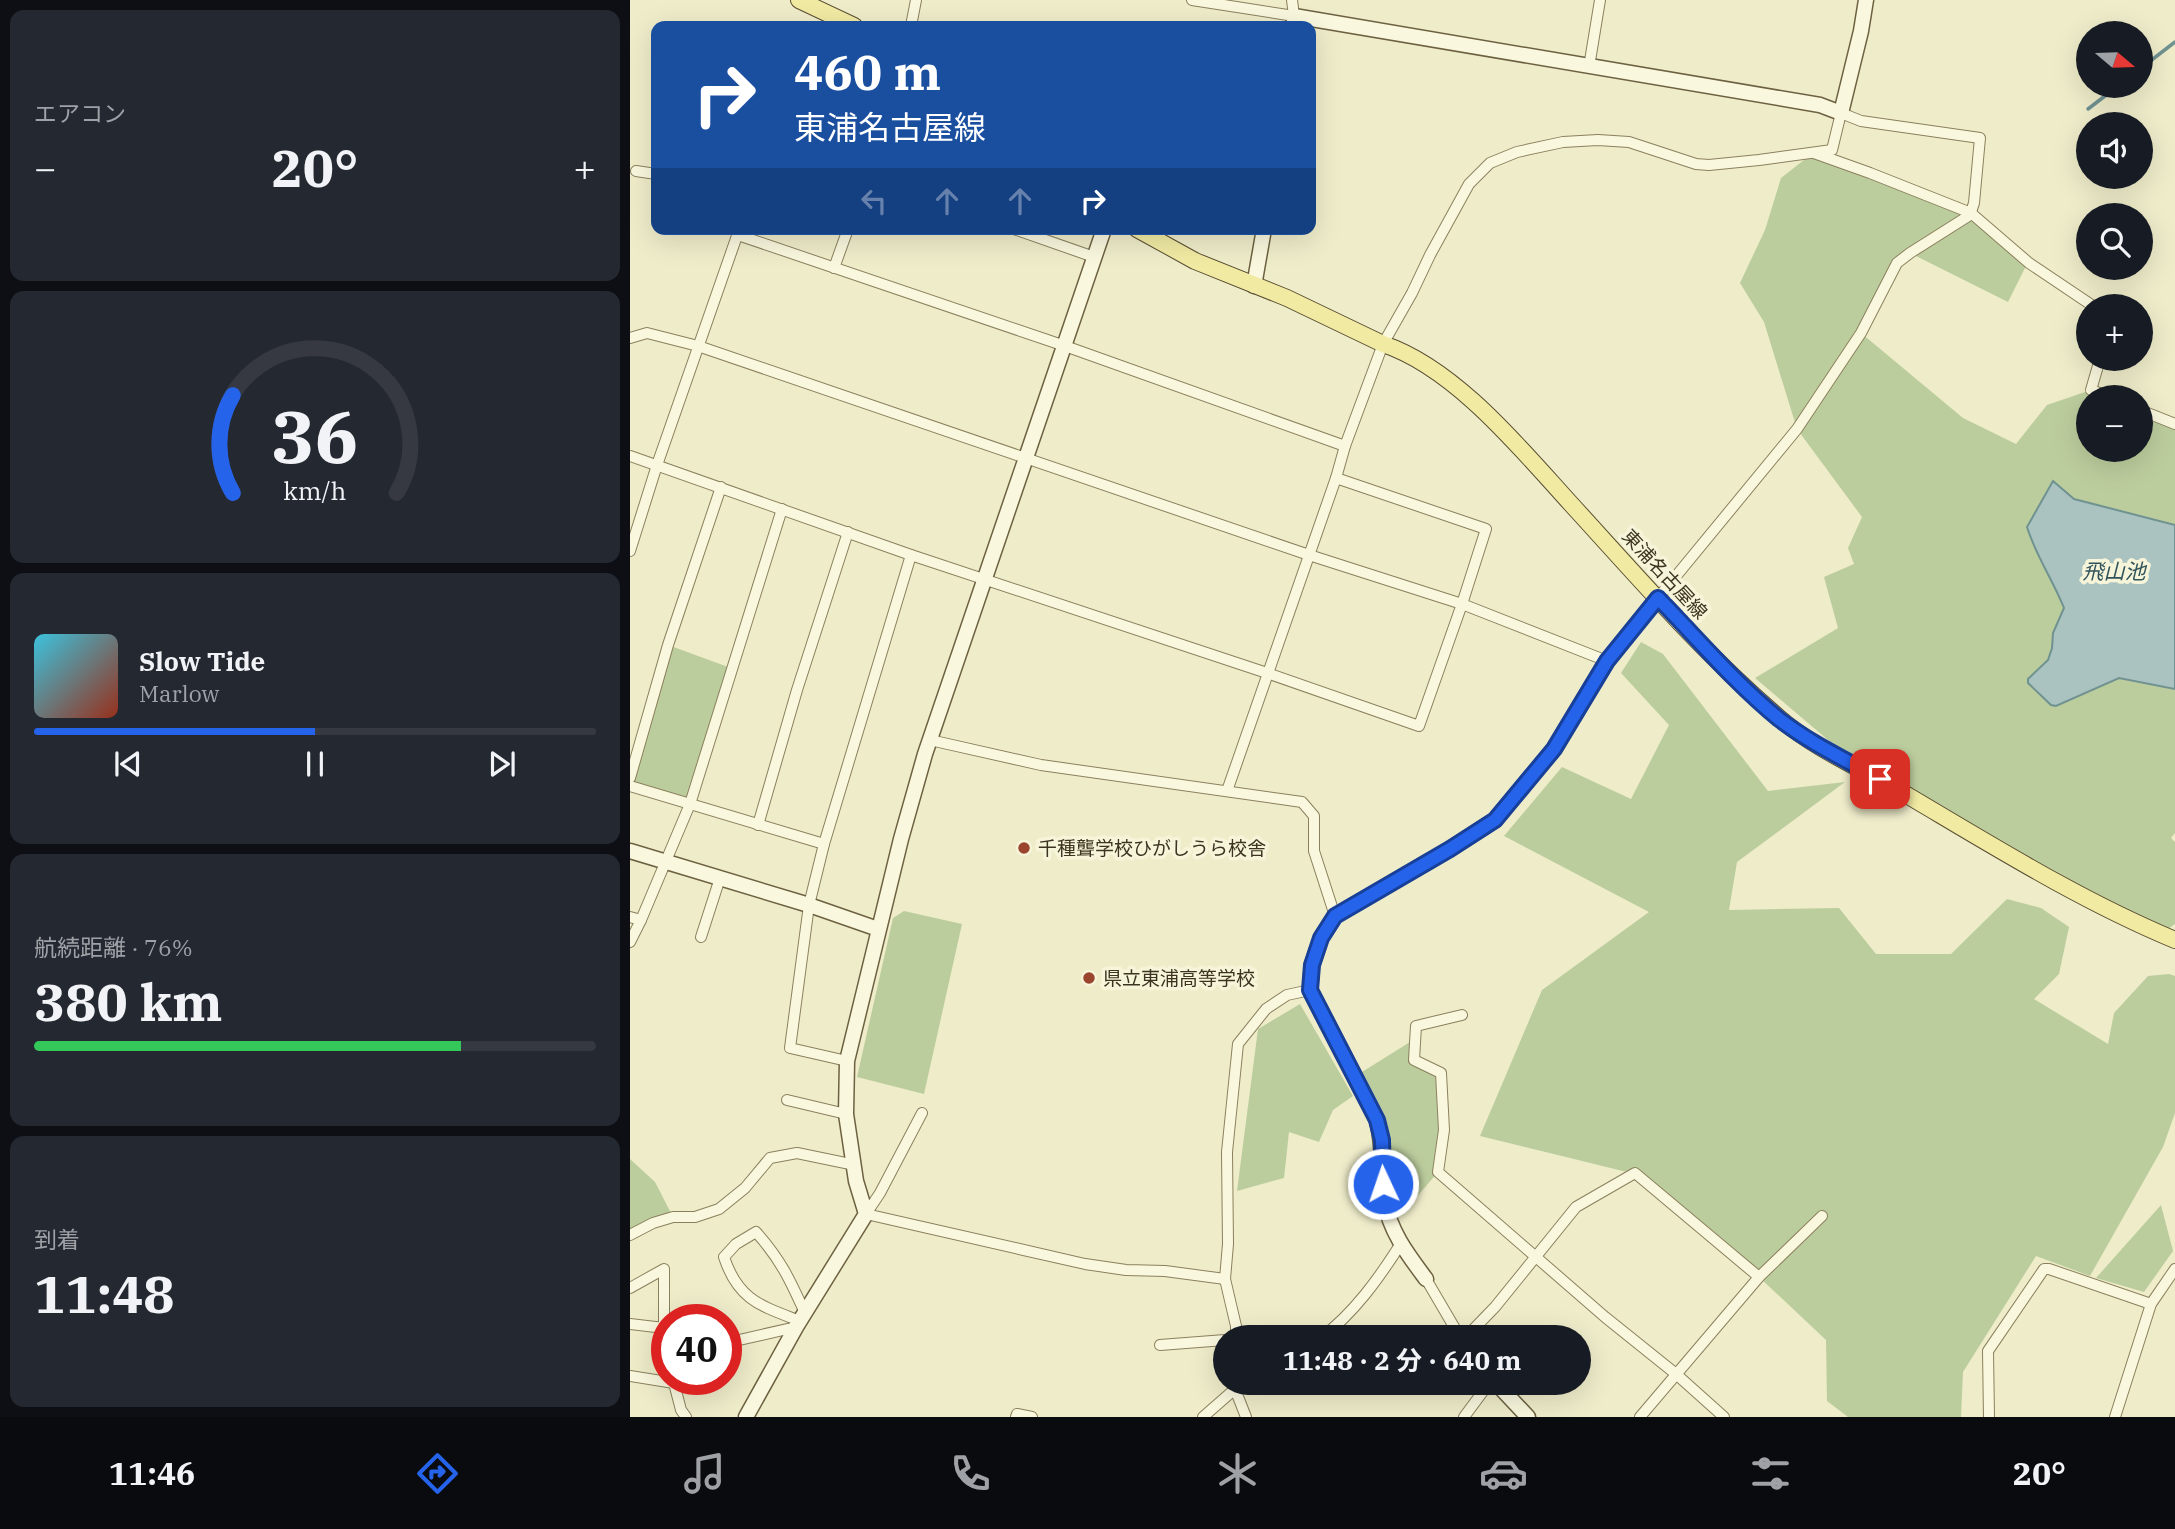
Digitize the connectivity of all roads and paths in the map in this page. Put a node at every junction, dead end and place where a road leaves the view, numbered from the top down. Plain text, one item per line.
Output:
1 (799, 0) edge
2 (916, 0) edge
3 (1192, 0) edge
4 (1292, 0) edge
5 (1600, 0) edge
6 (1866, 0) edge
7 (843, 21) edge
8 (912, 21) edge
9 (1294, 21) edge
10 (1316, 24) edge
11 (1589, 67) junction
12 (1841, 113) junction
13 (1813, 153) junction
14 (636, 171) dead end
15 (651, 173) edge
16 (1971, 213) junction
17 (738, 235) edge
18 (747, 235) edge
19 (846, 235) edge
20 (1031, 235) edge
21 (1102, 235) edge
22 (1148, 235) edge
23 (1263, 235) edge
24 (1094, 257) junction
25 (834, 268) junction
26 (1254, 286) junction
27 (2076, 295) edge
28 (630, 338) edge
29 (1382, 344) junction
30 (698, 346) junction
31 (1065, 346) junction
32 (2153, 415) edge
33 (2175, 424) edge
34 (1345, 446) junction
35 (630, 456) edge
36 (1026, 459) junction
37 (657, 465) junction
38 (1336, 478) junction
39 (721, 487) junction
40 (782, 509) junction
41 (848, 532) junction
42 (630, 551) edge
43 (911, 555) junction
44 (1309, 555) junction
45 (986, 579) junction
46 (1658, 598) junction
47 (1462, 604) junction
48 (1607, 661) junction
49 (1267, 673) junction
50 (930, 740) junction
51 (630, 778) edge
52 (630, 786) edge
53 (1227, 791) junction
54 (690, 804) junction
55 (758, 825) junction
56 (824, 844) junction
57 (630, 851) edge
58 (665, 861) junction
59 (720, 878) junction
60 (809, 905) junction
61 (1335, 916) junction
62 (630, 917) edge
63 (641, 920) junction
64 (878, 929) junction
65 (701, 937) dead end
66 (2175, 940) edge
67 (630, 942) edge
68 (1310, 990) junction
69 (1462, 1015) dead end
70 (847, 1061) junction
71 (787, 1100) dead end
72 (922, 1113) dead end
73 (846, 1114) junction
74 (855, 1165) junction
75 (866, 1214) junction
76 (1822, 1216) dead end
77 (630, 1235) edge
78 (1400, 1245) junction
79 (1536, 1257) junction
80 (2175, 1269) edge
81 (1759, 1277) junction
82 (1225, 1279) junction
83 (1426, 1279) joint
84 (630, 1288) edge
85 (665, 1304) edge
86 (2151, 1304) junction
87 (800, 1320) junction
88 (630, 1324) edge
89 (1236, 1325) edge
90 (1337, 1325) edge
91 (1455, 1325) edge
92 (1475, 1325) edge
93 (651, 1327) edge
94 (742, 1338) edge
95 (1213, 1341) edge
96 (1160, 1345) dead end
97 (1676, 1374) junction
98 (630, 1376) edge
99 (651, 1378) edge
100 (678, 1395) edge
101 (1226, 1395) edge
102 (1239, 1395) edge
103 (1482, 1395) edge
104 (1505, 1395) edge
105 (685, 1417) edge
106 (746, 1417) edge
107 (1016, 1417) edge
108 (1032, 1417) edge
109 (1203, 1417) edge
110 (1246, 1417) edge
111 (1464, 1417) edge
112 (1528, 1417) edge
113 (1640, 1417) edge
114 (1724, 1417) edge
115 (1989, 1417) edge
116 (2115, 1417) edge

1 - 7 main road
2 - 8 street
3 - 9 street
4 - 9 street
5 - 11 street
6 - 12 street
10 - 11 street
11 - 12 street
12 - 13 street
12 - 16 street
13 - 16 street
13 - 29 street
14 - 15 street
16 - 27 street
16 - 46 street
17 - 30 street
18 - 25 street
19 - 25 street
20 - 24 street
21 - 24 street
22 - 26 main road, 東浦名古屋線
23 - 26 street
24 - 31 street
25 - 31 street
26 - 29 main road, 東浦名古屋線
28 - 30 street
29 - 34 street
29 - 46 main road, 東浦名古屋線
30 - 36 street
30 - 37 street
31 - 34 street
31 - 36 street
32 - 33 street
34 - 38 street
35 - 37 street
36 - 44 street
36 - 45 street
37 - 39 street
37 - 42 street
38 - 44 street
38 - 47 street
39 - 40 street
39 - 51 street
40 - 41 street
40 - 54 street
41 - 43 street
41 - 55 street
43 - 45 street
43 - 56 street
44 - 47 street
44 - 49 street
45 - 49 street
45 - 50 street
46 - 48 street
46 - 66 main road, 東浦名古屋線
47 - 48 street
47 - 49 street
48 - 61 street
49 - 53 street
50 - 53 street
50 - 64 street
52 - 54 street
53 - 61 street
54 - 55 street
54 - 58 street
55 - 56 street
56 - 60 street
57 - 58 street
58 - 59 street
58 - 63 street
59 - 60 street
59 - 65 street
60 - 64 street
60 - 70 street
61 - 68 street
62 - 63 street
63 - 67 street
64 - 70 street
68 - 78 street
68 - 82 street
69 - 79 street
70 - 73 street
71 - 73 street
72 - 75 street
73 - 74 street
74 - 75 street
74 - 77 street
75 - 82 street
75 - 87 street
76 - 81 street
78 - 83 street
78 - 90 street
79 - 81 street
79 - 92 street
79 - 97 street
80 - 86 street
81 - 97 street
82 - 89 street
83 - 91 street
84 - 85 street
86 - 115 street
86 - 116 street
87 - 87 street
87 - 94 street
87 - 106 street
88 - 93 street
95 - 96 street
97 - 113 street
97 - 114 street
98 - 99 street
100 - 105 street
101 - 109 street
102 - 110 street
103 - 111 street
104 - 112 street
107 - 108 street

